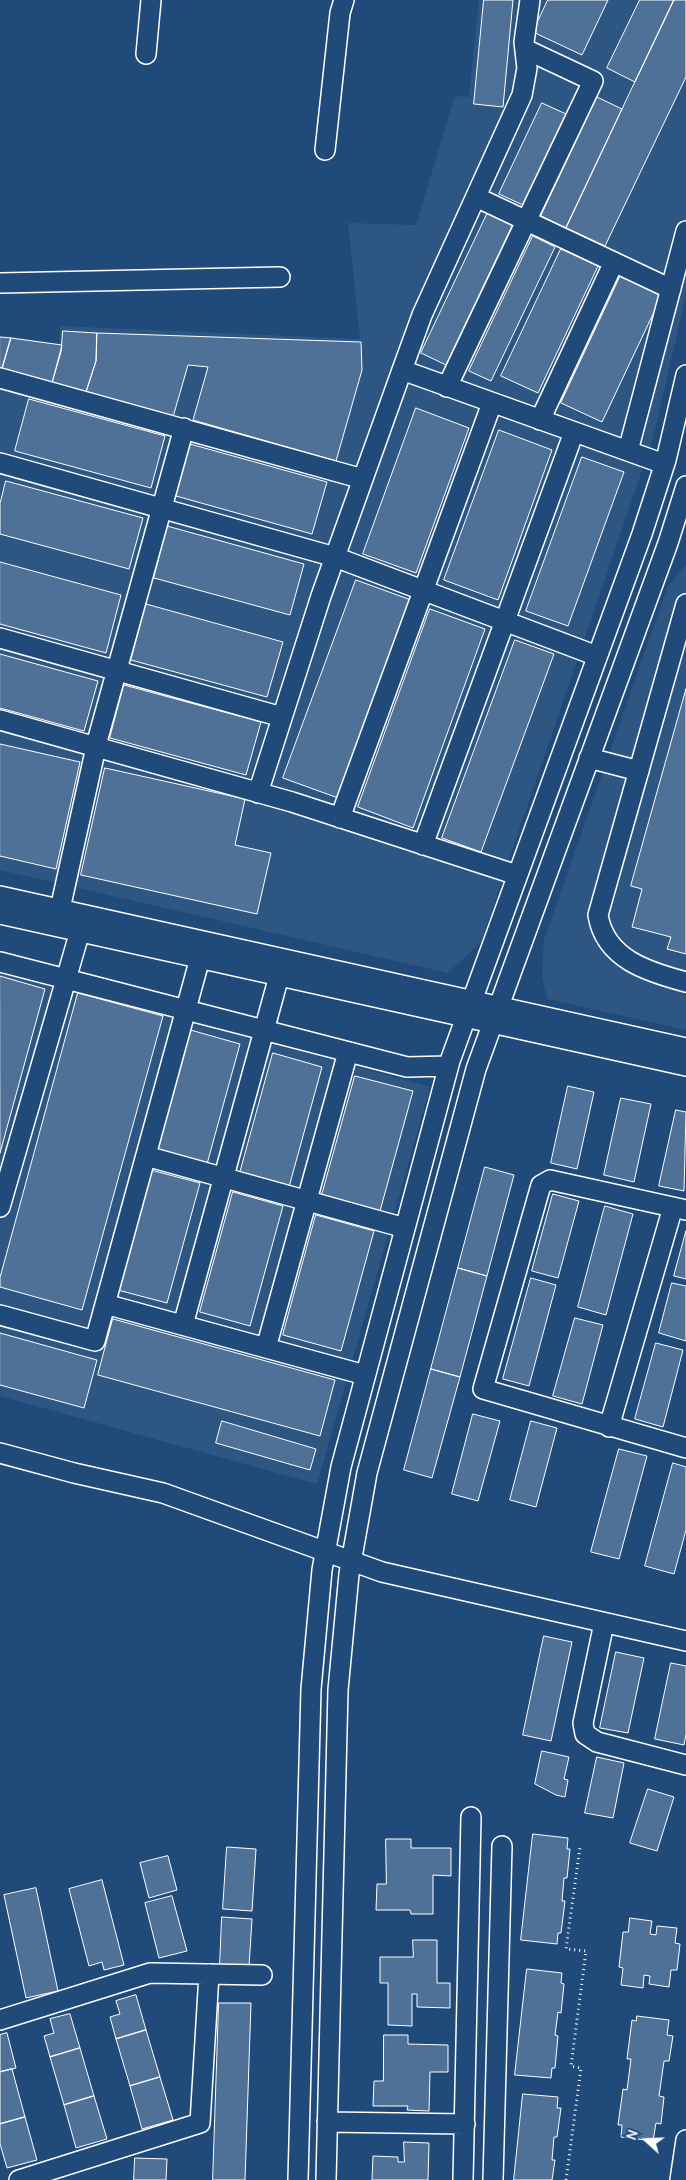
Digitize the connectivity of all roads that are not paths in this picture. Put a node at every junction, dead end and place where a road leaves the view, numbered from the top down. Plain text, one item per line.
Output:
1 (152, 0) edge
2 (344, 0) edge
3 (530, 0) edge
4 (525, 49) junction
5 (146, 54) dead end
6 (325, 150) dead end
7 (476, 197) junction
8 (526, 221) junction
9 (686, 231) edge
10 (614, 262) junction
11 (280, 277) dead end
12 (0, 283) edge
13 (671, 289) junction
14 (402, 370) junction
15 (686, 375) edge
16 (0, 378) edge
17 (447, 387) junction
18 (492, 403) junction
19 (540, 420) junction
20 (184, 428) junction
21 (574, 432) junction
22 (628, 452) junction
23 (0, 463) edge
24 (664, 464) junction
25 (363, 479) junction
26 (685, 490) edge
27 (162, 508) junction
28 (680, 530) edge
29 (335, 556) junction
30 (424, 590) junction
31 (686, 604) edge
32 (505, 621) junction
33 (0, 638) edge
34 (598, 656) junction
35 (117, 670) junction
36 (282, 717) junction
37 (0, 720) edge
38 (96, 747) junction
39 (589, 758) junction
40 (638, 771) junction
41 (258, 792) junction
42 (340, 818) junction
43 (423, 845) junction
44 (518, 875) junction
45 (0, 896) edge
46 (60, 909) junction
47 (0, 914) edge
48 (80, 931) junction
49 (200, 958) junction
50 (0, 962) edge
51 (279, 976) junction
52 (66, 979) junction
53 (686, 982) edge
54 (469, 1009) junction
55 (186, 1010) junction
56 (495, 1015) junction
57 (264, 1030) junction
58 (686, 1048) edge
59 (348, 1052) junction
60 (448, 1066) junction
61 (686, 1066) edge
62 (146, 1156) junction
63 (223, 1178) junction
64 (307, 1200) junction
65 (0, 1207) edge
66 (680, 1209) edge
67 (405, 1228) junction
68 (105, 1304) junction
69 (0, 1315) edge
70 (183, 1325) junction
71 (266, 1348) junction
72 (365, 1375) junction
73 (610, 1427) junction
74 (686, 1448) edge
75 (0, 1453) edge
76 (325, 1552) junction
77 (351, 1562) junction
78 (604, 1623) junction
79 (686, 1642) edge
80 (686, 1765) edge
81 (471, 1817) dead end
82 (502, 1846) dead end
83 (209, 1974) junction
84 (262, 1976) dead end
85 (0, 2020) edge
86 (327, 2122) junction
87 (464, 2124) junction
88 (686, 2140) edge
89 (19, 2180) edge
90 (298, 2180) edge
91 (326, 2180) edge
92 (463, 2180) edge
93 (493, 2180) edge
94 (680, 2180) edge

1 - 5 street
2 - 6 street
3 - 4 street
4 - 7 street
4 - 8 street
7 - 8 street
7 - 14 street
8 - 10 street
8 - 17 street
9 - 13 street
10 - 13 street
10 - 19 street
11 - 12 street
13 - 22 street
14 - 17 street
14 - 25 street
15 - 24 street
16 - 20 street
17 - 18 street
18 - 19 street
18 - 30 street
19 - 21 street
20 - 25 street
20 - 27 street
21 - 22 street
21 - 32 street
22 - 24 street
23 - 27 street
24 - 34 street
25 - 29 street
26 - 28 street
27 - 29 street
27 - 35 street
28 - 39 street
29 - 30 street
29 - 36 street
30 - 32 street
30 - 42 street
31 - 40 street
32 - 34 street
32 - 43 street
33 - 35 street
34 - 44 street
35 - 36 street
35 - 38 street
36 - 41 street
37 - 38 street
38 - 41 street
38 - 46 street
39 - 40 street
39 - 56 street
40 - 53 street
41 - 42 street
42 - 43 street
43 - 44 street
44 - 54 street
45 - 46 street
46 - 54 street
47 - 48 street
48 - 49 street
48 - 52 street
49 - 51 street
49 - 55 street
50 - 52 street
51 - 54 street
51 - 57 street
52 - 55 street
52 - 65 street
54 - 56 street
54 - 60 street
55 - 57 street
55 - 62 street
56 - 58 street
56 - 61 street
56 - 77 street
57 - 59 street
57 - 63 street
59 - 60 street
59 - 64 street
60 - 67 street
62 - 63 street
62 - 68 street
63 - 64 street
63 - 70 street
64 - 67 street
64 - 71 street
66 - 73 street
66 - 73 street
67 - 72 street
68 - 69 street
68 - 70 street
70 - 71 street
71 - 72 street
72 - 76 street
73 - 74 street
75 - 76 street
76 - 77 street
76 - 90 street
77 - 78 street
77 - 86 street
78 - 79 street
78 - 80 street
81 - 87 street
82 - 93 street
83 - 84 street
83 - 85 street
83 - 89 street
86 - 87 street
86 - 91 street
87 - 92 street
88 - 94 street

